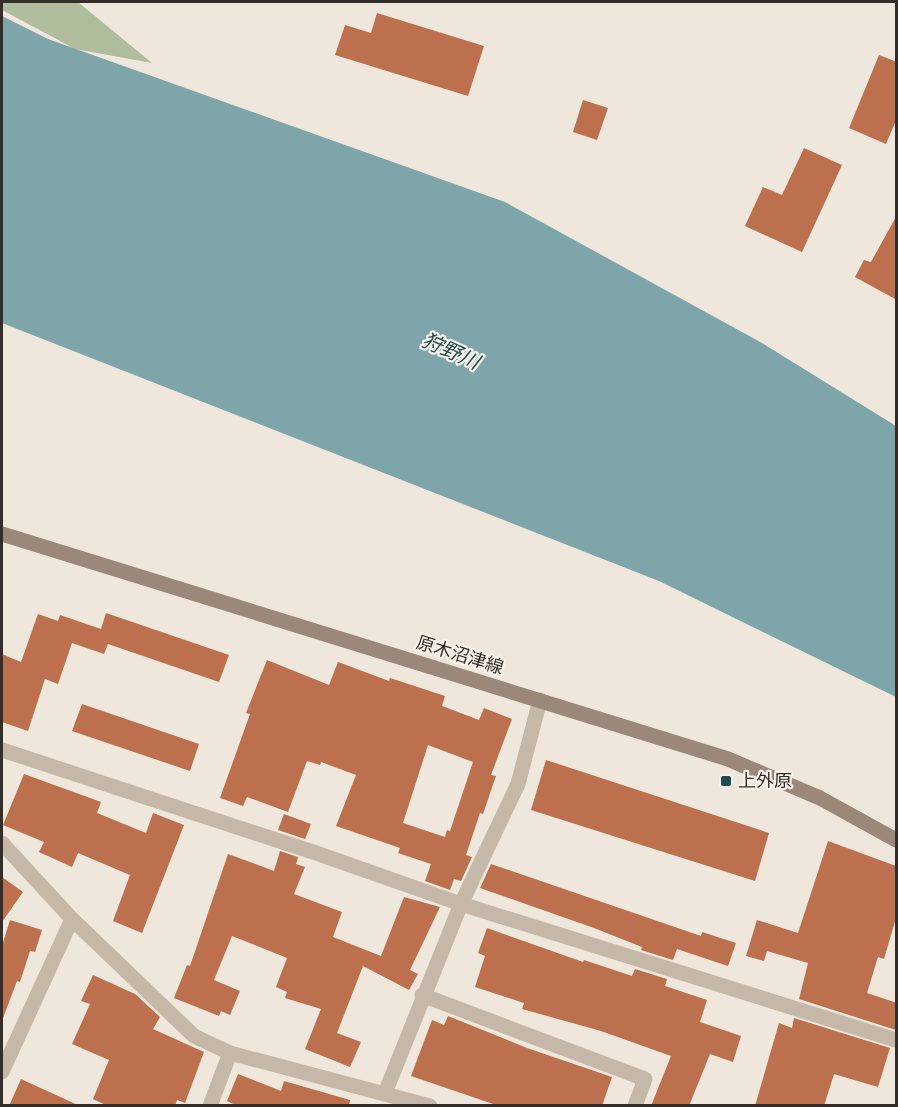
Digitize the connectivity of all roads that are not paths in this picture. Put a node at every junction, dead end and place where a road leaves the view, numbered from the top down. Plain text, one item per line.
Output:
1 (2, 534) edge
2 (540, 700) junction
3 (2, 750) edge
4 (897, 840) edge
5 (2, 843) edge
6 (461, 904) junction
7 (72, 918) junction
8 (422, 995) junction
9 (897, 1040) edge
10 (230, 1053) junction
11 (2, 1072) edge
12 (385, 1094) junction
13 (210, 1106) edge
14 (430, 1106) edge
15 (635, 1106) edge

1 - 2 main road, 原木沼津線
2 - 4 main road, 原木沼津線
2 - 6 street
3 - 6 street
5 - 7 street
6 - 8 street
6 - 9 street
7 - 10 street
7 - 11 street
8 - 12 street
8 - 15 street
10 - 12 street
10 - 13 street
12 - 14 street

